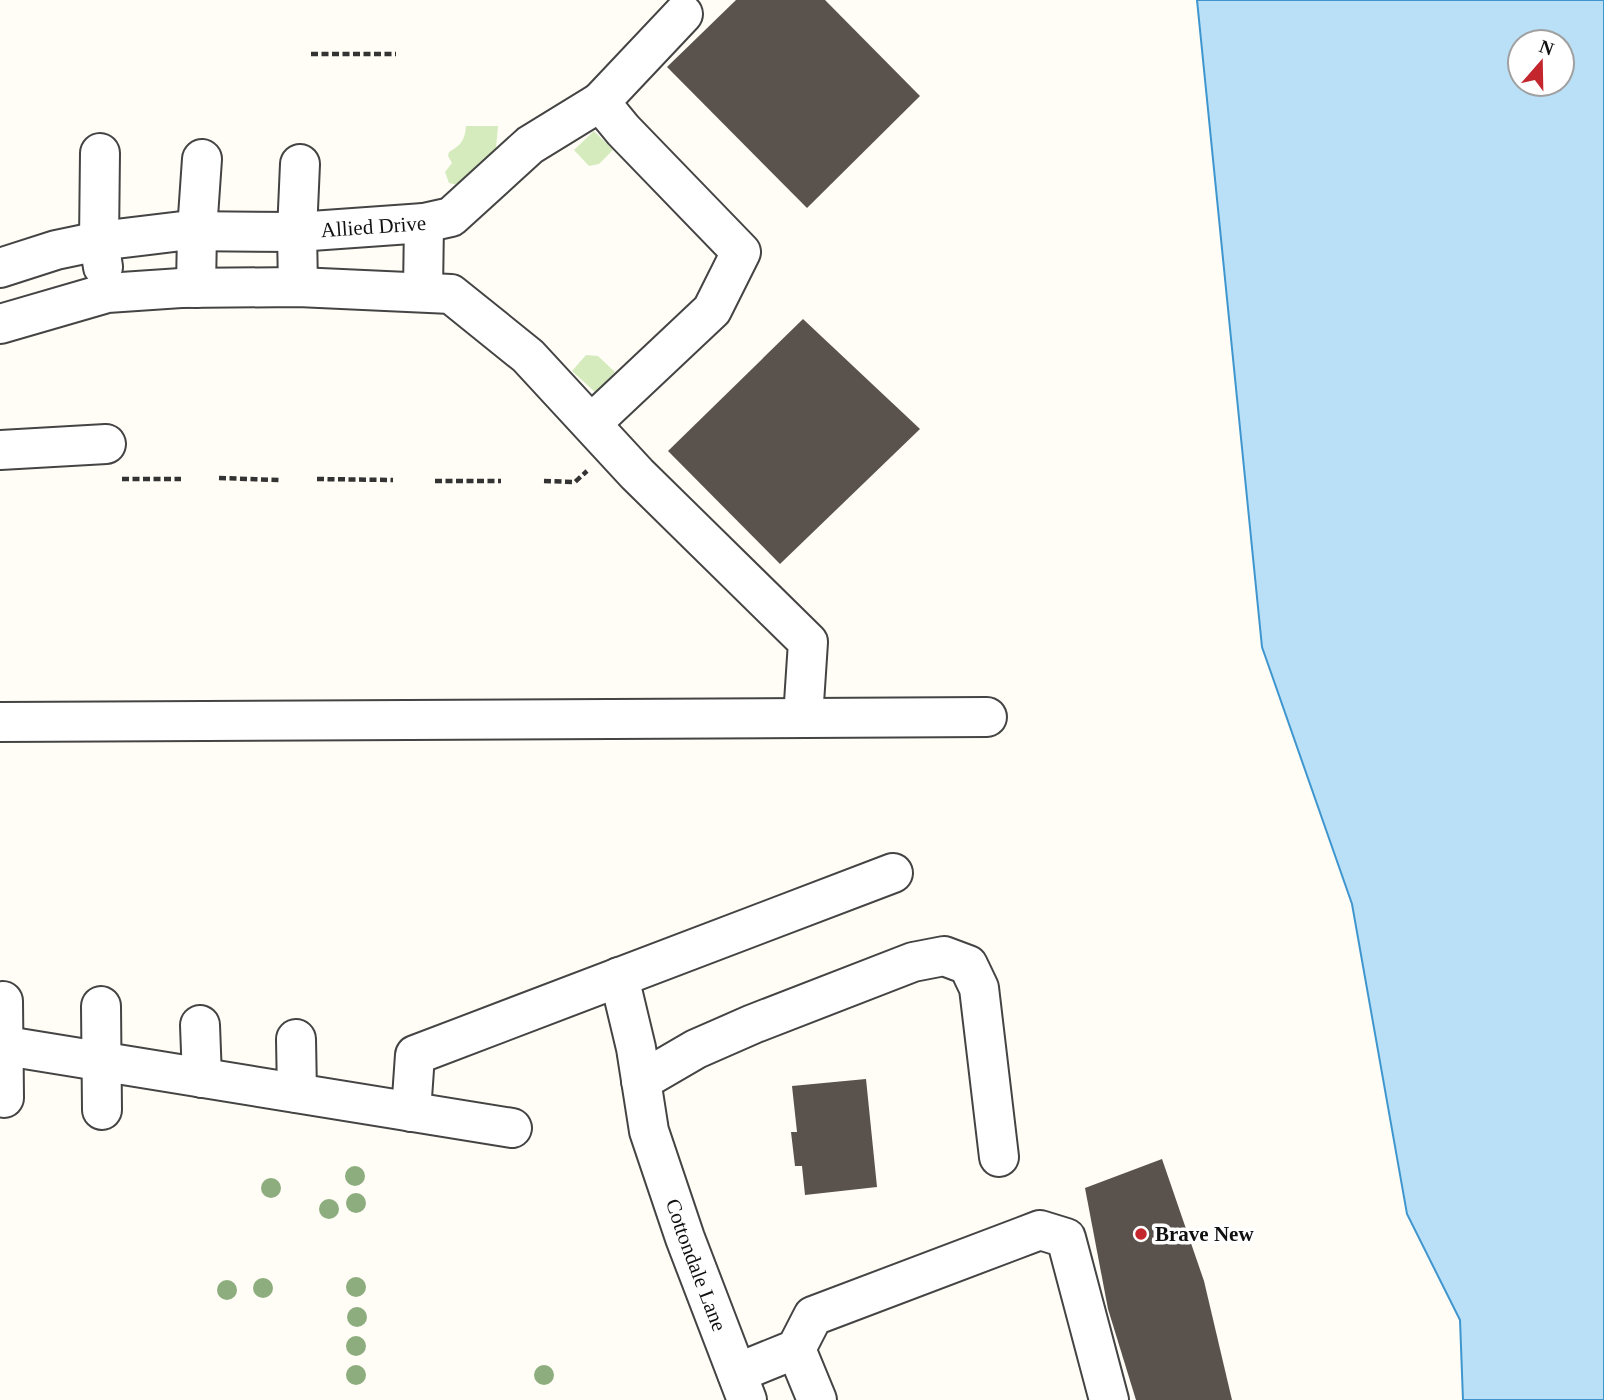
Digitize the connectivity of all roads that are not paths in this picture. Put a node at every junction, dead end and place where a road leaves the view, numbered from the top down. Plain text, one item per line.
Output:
1 (683, 14) dead end
2 (600, 102) junction
3 (100, 153) dead end
4 (202, 159) dead end
5 (300, 164) dead end
6 (424, 223) junction
7 (197, 231) junction
8 (297, 232) junction
9 (99, 241) junction
10 (0, 268) edge
11 (298, 287) junction
12 (196, 288) junction
13 (423, 291) junction
14 (107, 293) junction
15 (0, 324) edge
16 (592, 424) junction
17 (106, 444) dead end
18 (0, 450) edge
19 (986, 717) dead end
20 (803, 718) junction
21 (0, 722) edge
22 (893, 873) dead end
23 (619, 977) junction
24 (2, 1001) dead end
25 (101, 1006) dead end
26 (200, 1025) dead end
27 (296, 1039) dead end
28 (2, 1046) edge
29 (102, 1062) junction
30 (202, 1078) junction
31 (641, 1082) junction
32 (297, 1093) junction
33 (4, 1098) dead end
34 (102, 1110) dead end
35 (411, 1112) junction
36 (512, 1128) dead end
37 (999, 1157) dead end
38 (796, 1349) junction
39 (742, 1386) edge
40 (817, 1400) edge
41 (1109, 1400) edge

1 - 2 street
2 - 6 street
2 - 16 street
3 - 9 street
4 - 7 street
5 - 8 street
6 - 8 street, Allied Drive
6 - 13 street, Allied Drive
7 - 8 street, Allied Drive
7 - 9 street, Allied Drive
7 - 12 street
8 - 11 street, Allied Drive
9 - 10 street, Allied Drive
9 - 14 street
11 - 12 street
11 - 13 street
12 - 14 street
13 - 16 street
14 - 15 street
16 - 20 street
17 - 18 street
19 - 20 street
20 - 21 street
22 - 23 street
23 - 31 street, Cottondale Lane
23 - 35 street
24 - 28 street
25 - 29 street
26 - 30 street
27 - 32 street
28 - 29 street
28 - 33 street
29 - 30 street
29 - 34 street
30 - 32 street
31 - 37 street
31 - 39 street, Cottondale Lane
32 - 35 street
35 - 36 street
38 - 39 street
38 - 40 street
38 - 41 street

